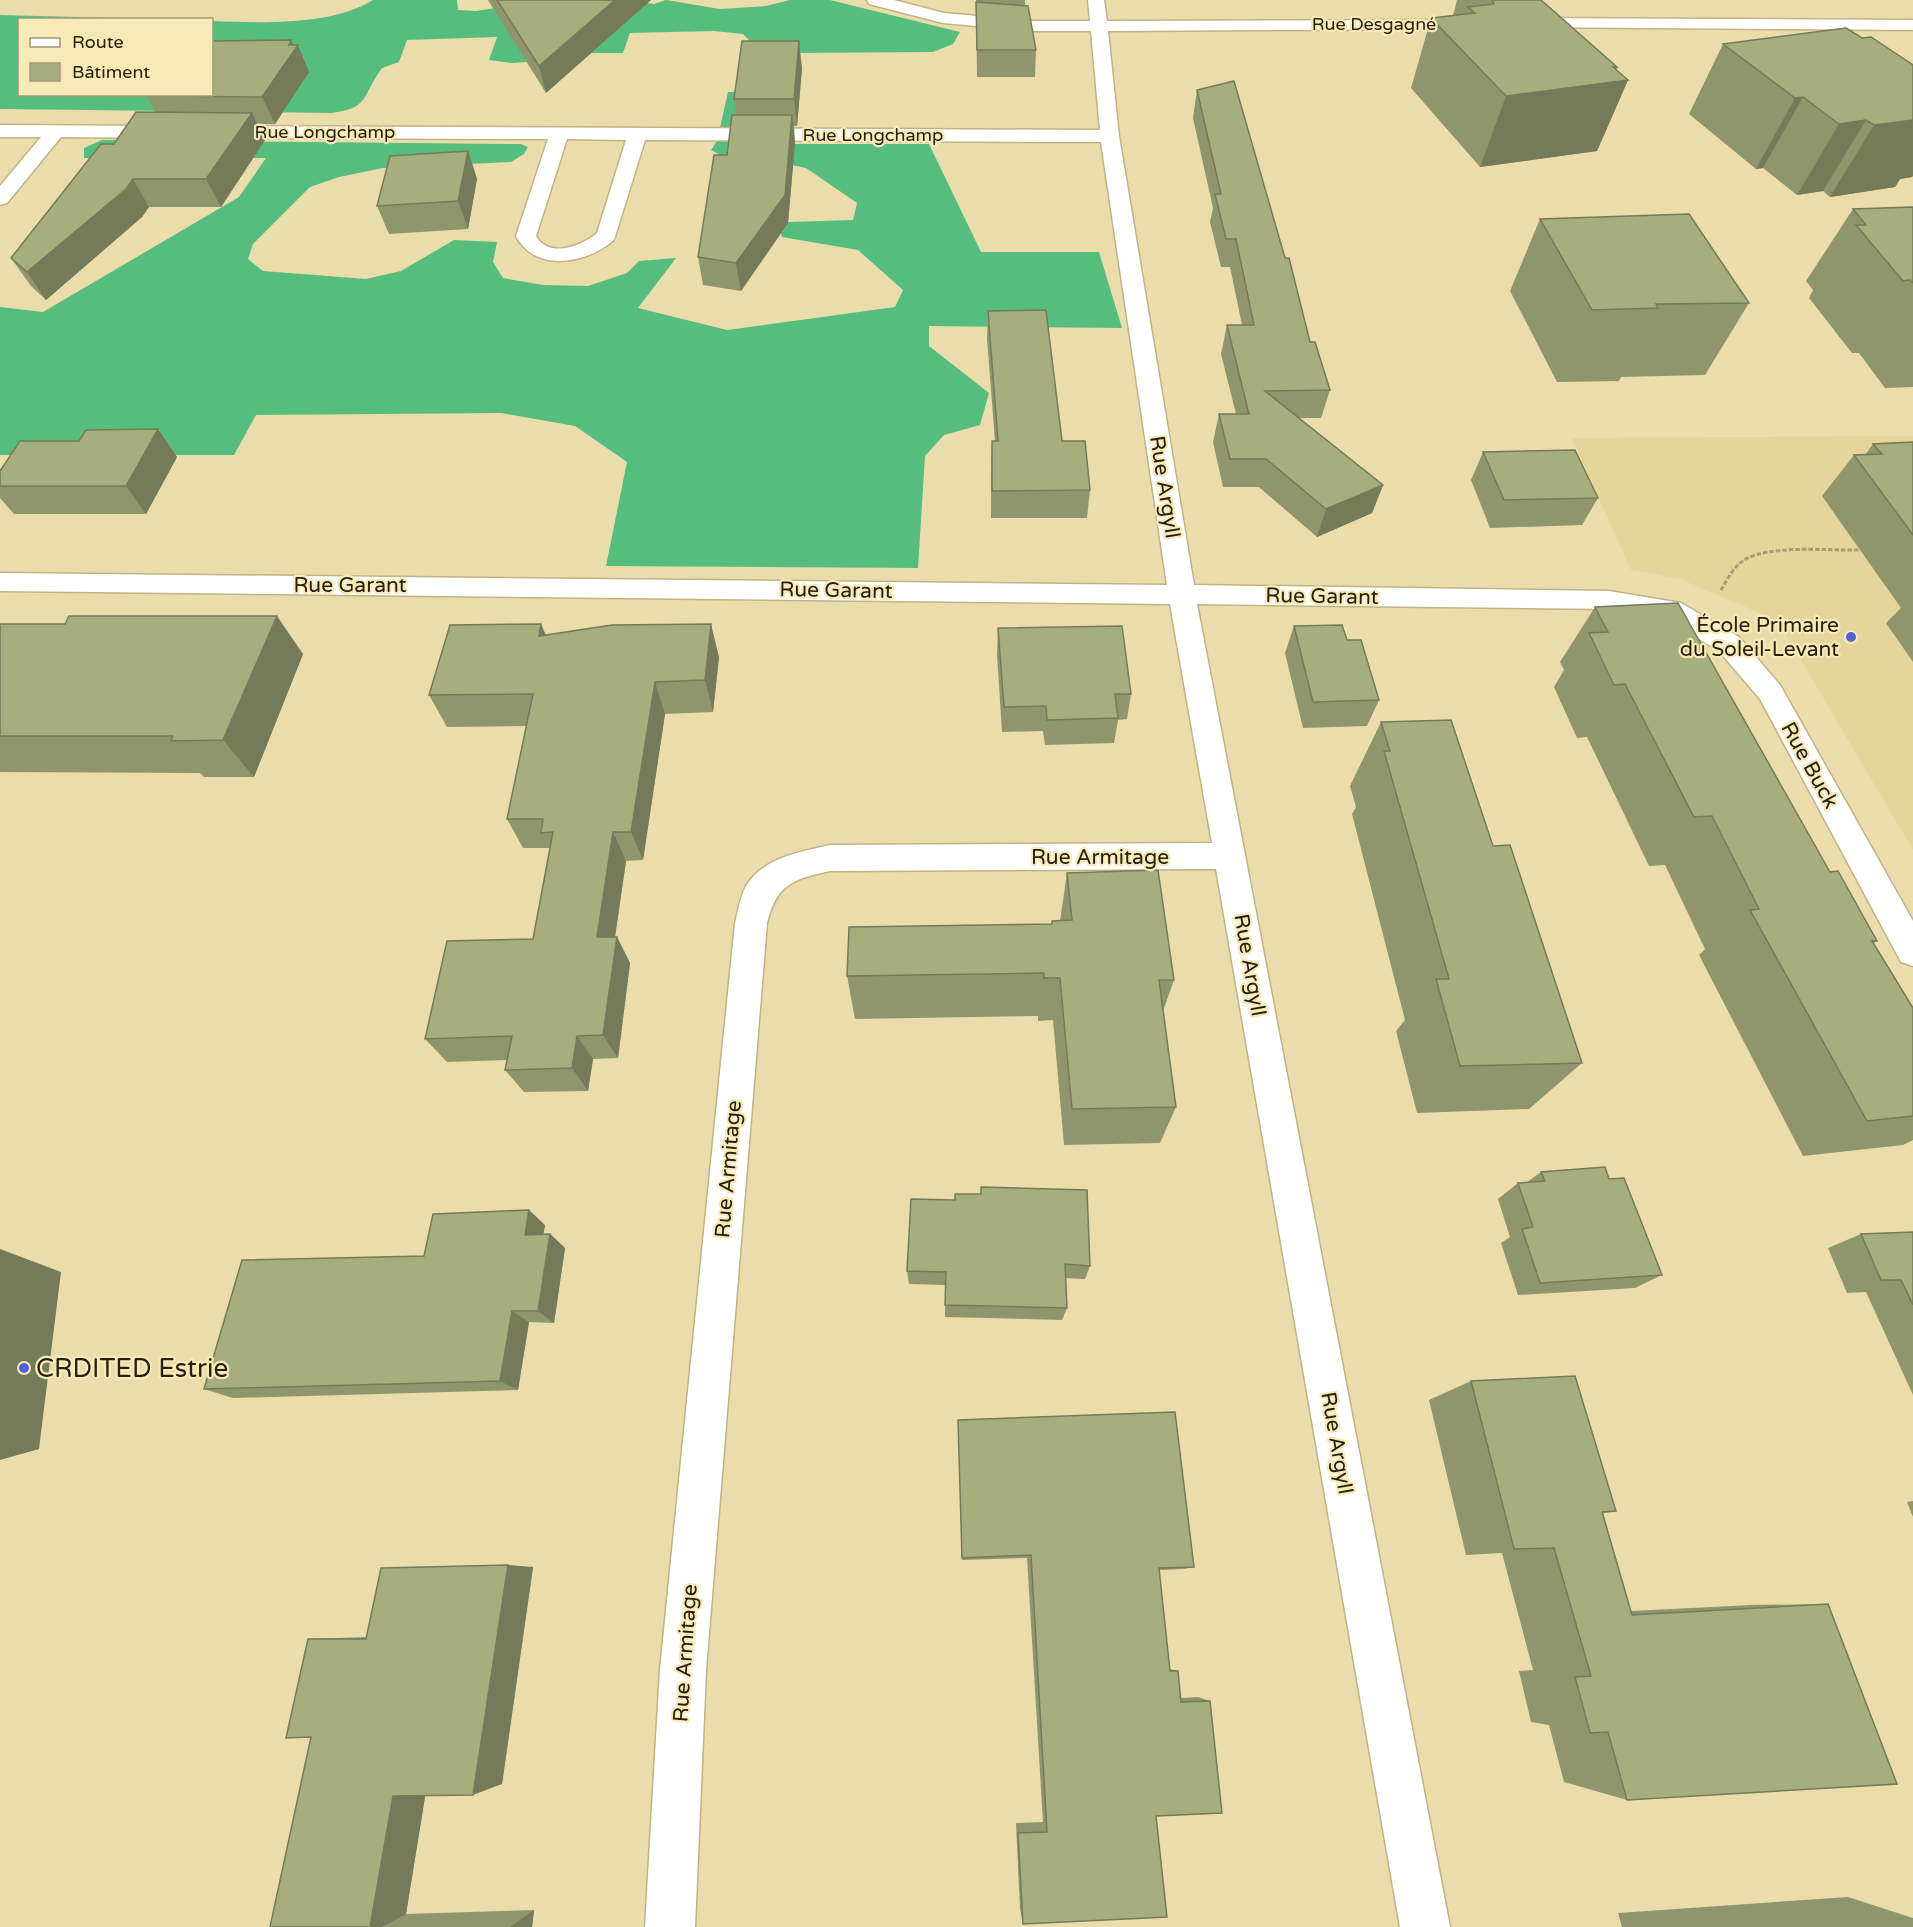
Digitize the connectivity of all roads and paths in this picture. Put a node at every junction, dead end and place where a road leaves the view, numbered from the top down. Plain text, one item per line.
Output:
1 (875, 0) edge
2 (1734, 4) dead end
3 (1098, 13) edge
4 (1748, 22) junction
5 (1509, 23) edge
6 (1486, 24) edge
7 (1913, 25) edge
8 (0, 131) edge
9 (55, 132) junction
10 (560, 133) junction
11 (637, 133) junction
12 (1110, 136) junction
13 (0, 199) edge
14 (1860, 550) dead end
15 (0, 582) edge
16 (1182, 594) junction
17 (1671, 610) joint
18 (1698, 626) junction
19 (1230, 856) junction
20 (1913, 952) edge
21 (670, 1927) edge
22 (1425, 1927) edge

1 - 3 street, Rue Desgagné
2 - 4 street
3 - 6 street, Rue Desgagné
3 - 12 street, Rue Argyll
4 - 5 street
4 - 7 street
8 - 9 street, Rue Longchamp
9 - 10 street, Rue Longchamp
9 - 13 street
10 - 11 street, Rue Longchamp
10 - 11 street
11 - 12 street, Rue Longchamp
12 - 16 street, Rue Argyll
14 - 18 path
15 - 16 street, Rue Garant
16 - 17 street, Rue Garant
16 - 19 street, Rue Argyll
17 - 18 street, Rue Buck
18 - 20 street, Rue Buck
19 - 21 street, Rue Armitage
19 - 22 street, Rue Argyll

